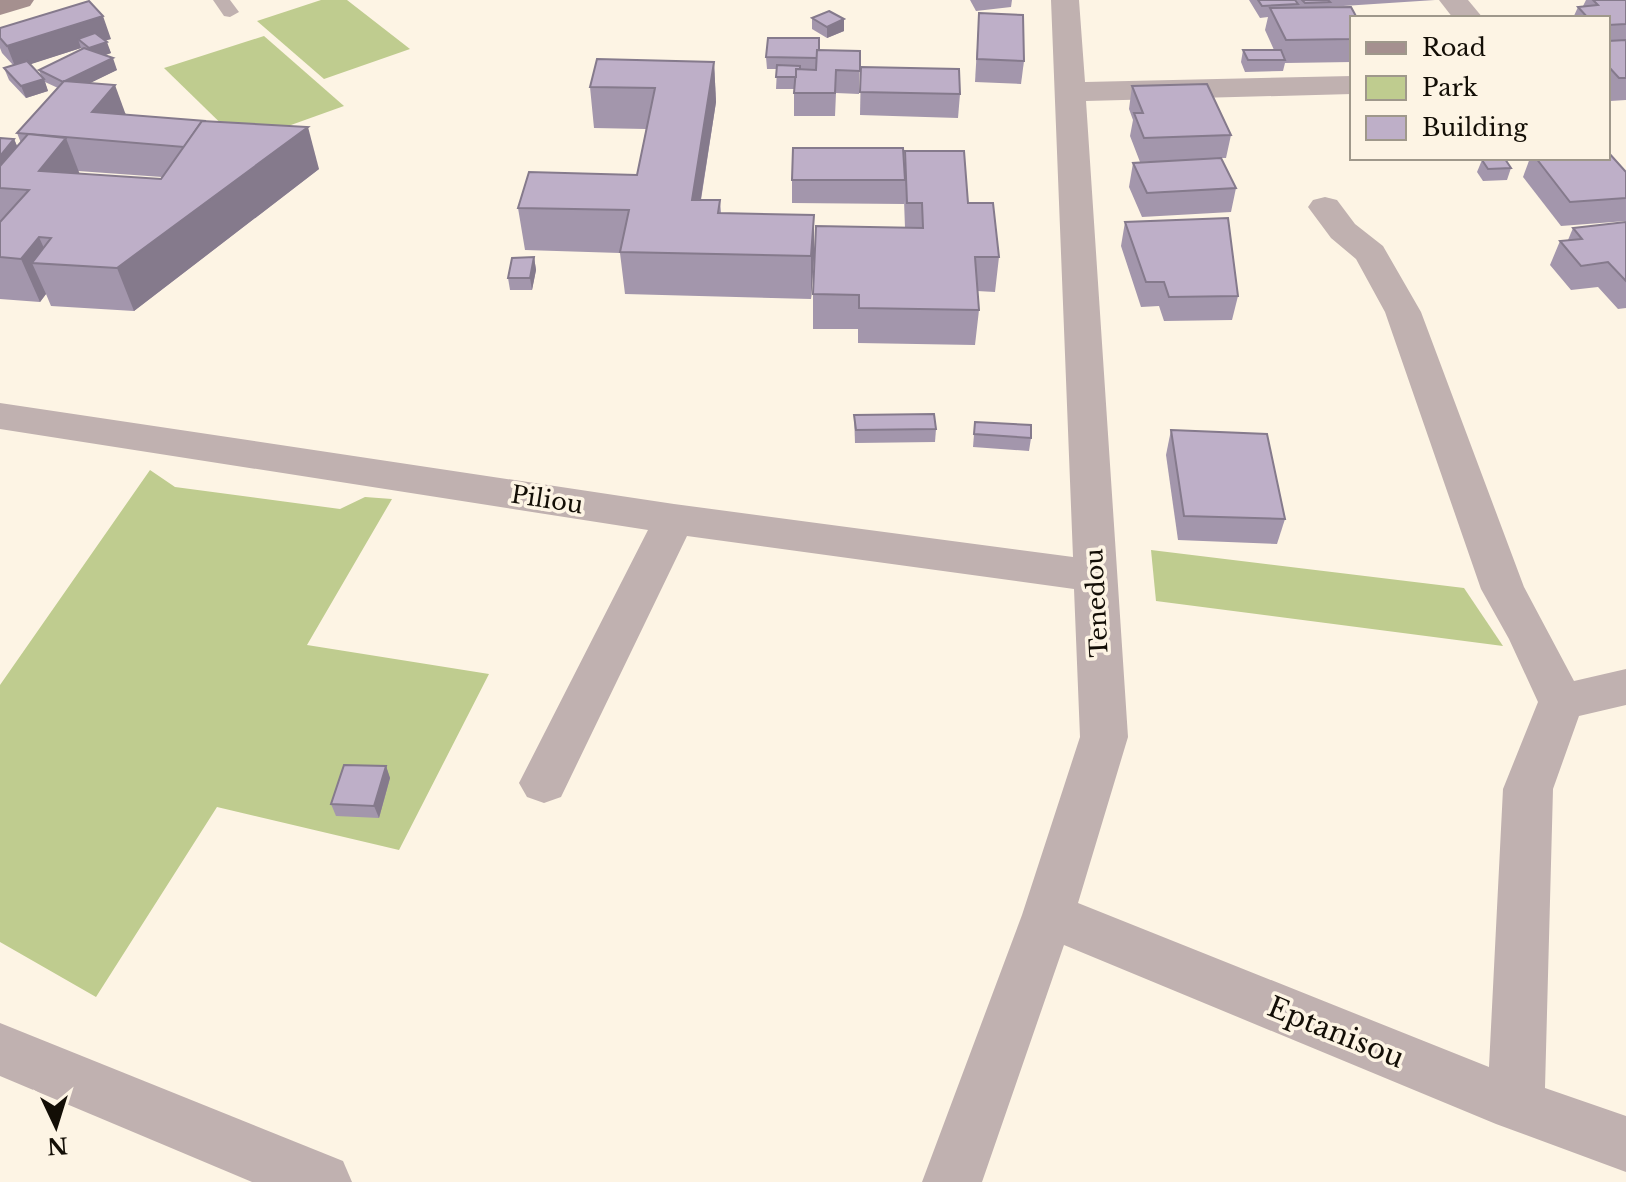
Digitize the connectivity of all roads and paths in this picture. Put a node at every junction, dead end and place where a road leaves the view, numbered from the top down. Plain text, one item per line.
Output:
1 (20, 0) edge
2 (1065, 0) edge
3 (1453, 0) edge
4 (0, 6) edge
5 (1466, 16) edge
6 (1350, 85) edge
7 (1068, 92) junction
8 (1325, 207) dead end
9 (0, 416) edge
10 (674, 519) junction
11 (1095, 576) junction
12 (1626, 687) edge
13 (1561, 702) junction
14 (544, 783) dead end
15 (1048, 915) junction
16 (0, 1049) edge
17 (1516, 1105) junction
18 (1626, 1144) edge
19 (322, 1182) edge
20 (952, 1182) edge

1 - 4 street
2 - 7 street, Tenedou
3 - 5 street
6 - 7 street
7 - 11 street, Tenedou
8 - 13 street
9 - 10 street, Piliou
10 - 11 street, Piliou
10 - 14 street
11 - 15 street, Tenedou
12 - 13 street
13 - 17 street
15 - 17 street, Eptanisou
15 - 20 street, Tenedou
16 - 19 street
17 - 18 street, Eptanisou

